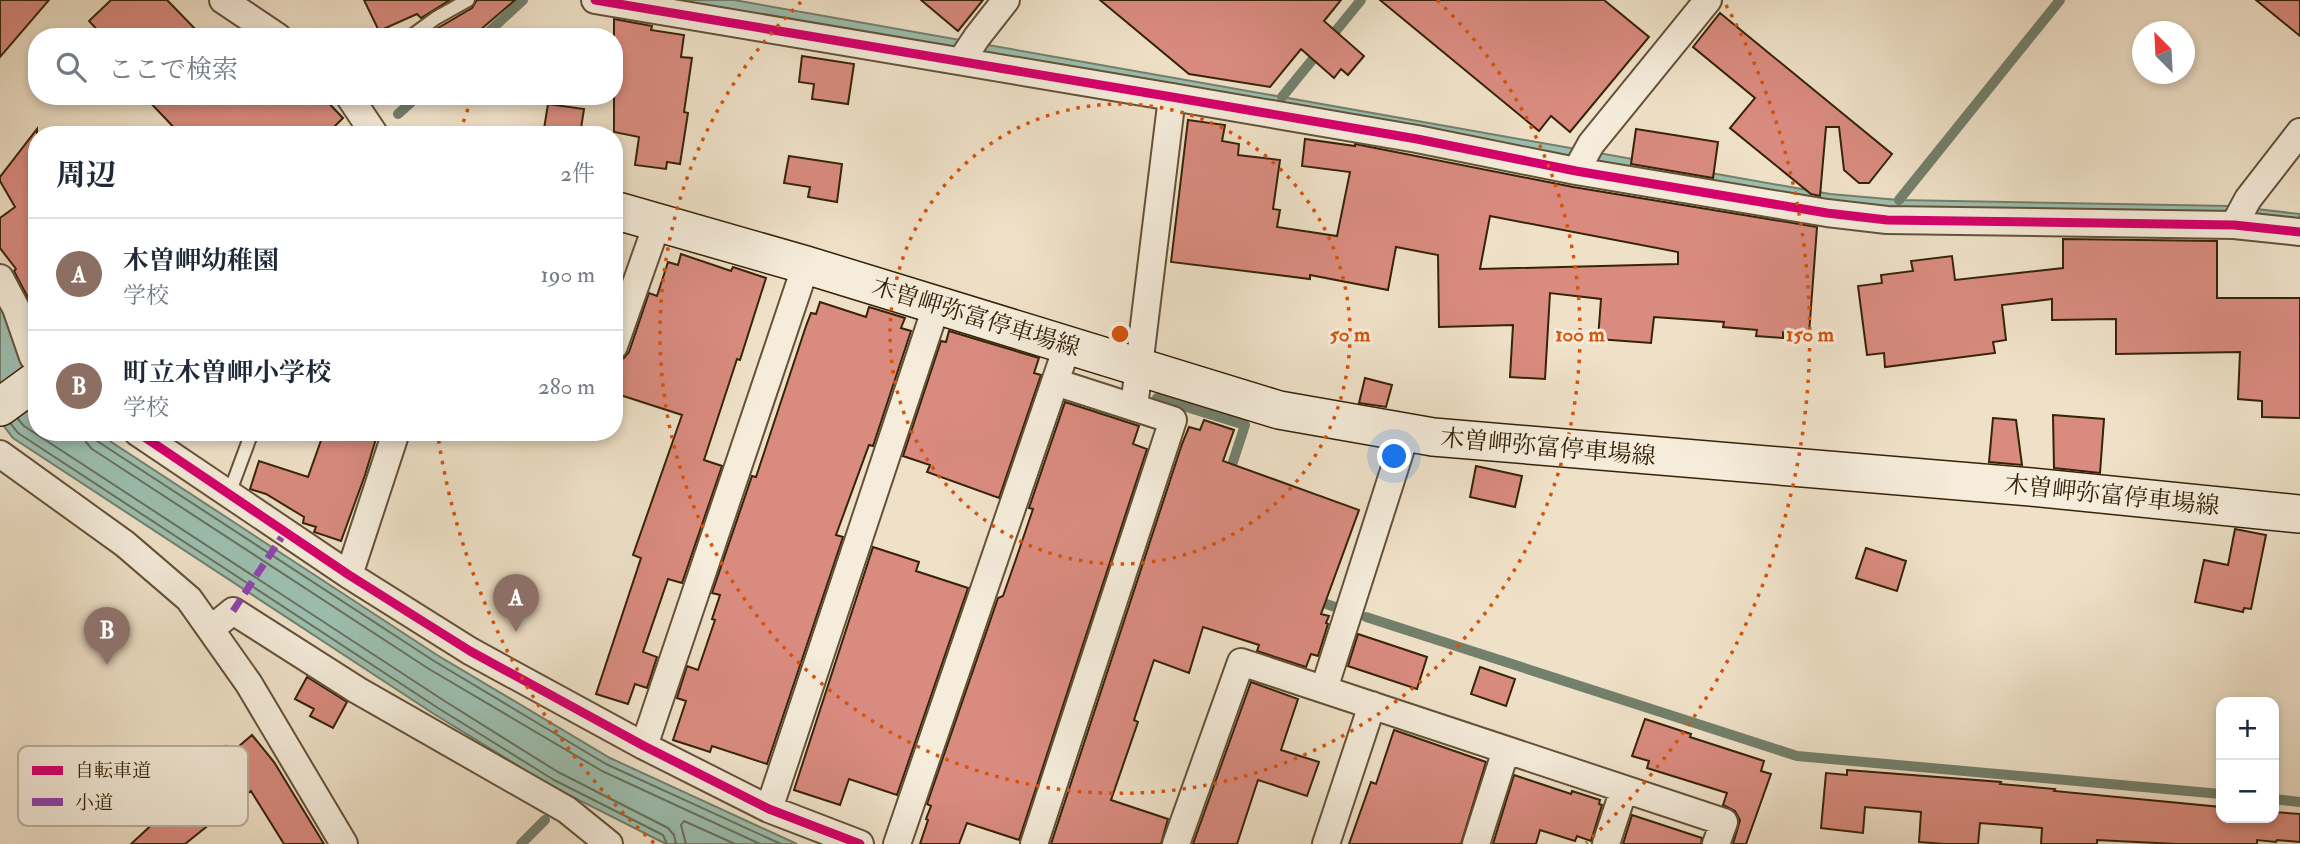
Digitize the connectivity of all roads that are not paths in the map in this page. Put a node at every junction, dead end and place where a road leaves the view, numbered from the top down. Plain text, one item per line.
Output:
1 (223, 0) edge
2 (468, 0) edge
3 (595, 0) edge
4 (1006, 0) edge
5 (1708, 0) edge
6 (265, 28) edge
7 (422, 28) edge
8 (967, 51) junction
9 (1172, 97) junction
10 (355, 105) edge
11 (369, 126) edge
12 (2300, 132) edge
13 (1582, 159) junction
14 (623, 213) edge
15 (2240, 215) junction
16 (657, 224) junction
17 (2300, 232) edge
18 (806, 265) junction
19 (0, 278) edge
20 (937, 304) junction
21 (623, 320) edge
22 (28, 343) edge
23 (1068, 344) junction
24 (1139, 366) junction
25 (1055, 382) junction
26 (28, 387) edge
27 (0, 407) edge
28 (1134, 407) junction
29 (1406, 433) junction
30 (150, 441) edge
31 (249, 441) edge
32 (393, 441) edge
33 (0, 454) edge
34 (229, 494) junction
35 (2300, 514) edge
36 (349, 575) junction
37 (211, 629) junction
38 (1324, 690) junction
39 (1372, 705) junction
40 (644, 746) junction
41 (1506, 750) junction
42 (1624, 789) junction
43 (769, 809) junction
44 (344, 844) edge
45 (610, 844) edge
46 (860, 844) edge
47 (897, 844) edge
48 (1034, 844) edge
49 (1176, 844) edge
50 (1326, 844) edge
51 (1476, 844) edge
52 (1606, 844) edge
53 (1716, 844) edge

1 - 6 street
2 - 7 lane
3 - 8 street
4 - 8 street
5 - 13 street
8 - 9 street
9 - 13 street
9 - 24 street
10 - 11 street
12 - 15 street
13 - 15 street
14 - 16 main road, 木曽岬弥富停車場線
15 - 17 street
16 - 18 main road, 木曽岬弥富停車場線
16 - 21 street
18 - 20 main road, 木曽岬弥富停車場線
18 - 40 street
19 - 22 street
20 - 23 main road, 木曽岬弥富停車場線
20 - 43 street
23 - 24 main road, 木曽岬弥富停車場線
23 - 25 street
24 - 28 street
24 - 29 main road, 木曽岬弥富停車場線
25 - 28 street
25 - 47 street
26 - 27 main road
28 - 48 street
29 - 35 main road, 木曽岬弥富停車場線
29 - 38 street
30 - 34 street
31 - 34 lane
32 - 36 street
33 - 37 street
34 - 36 street
36 - 40 street
37 - 44 street
37 - 45 street
38 - 39 street
38 - 49 street
39 - 41 street
39 - 50 street
40 - 43 street
41 - 42 street
41 - 51 street
42 - 52 street
42 - 53 street
43 - 46 street

